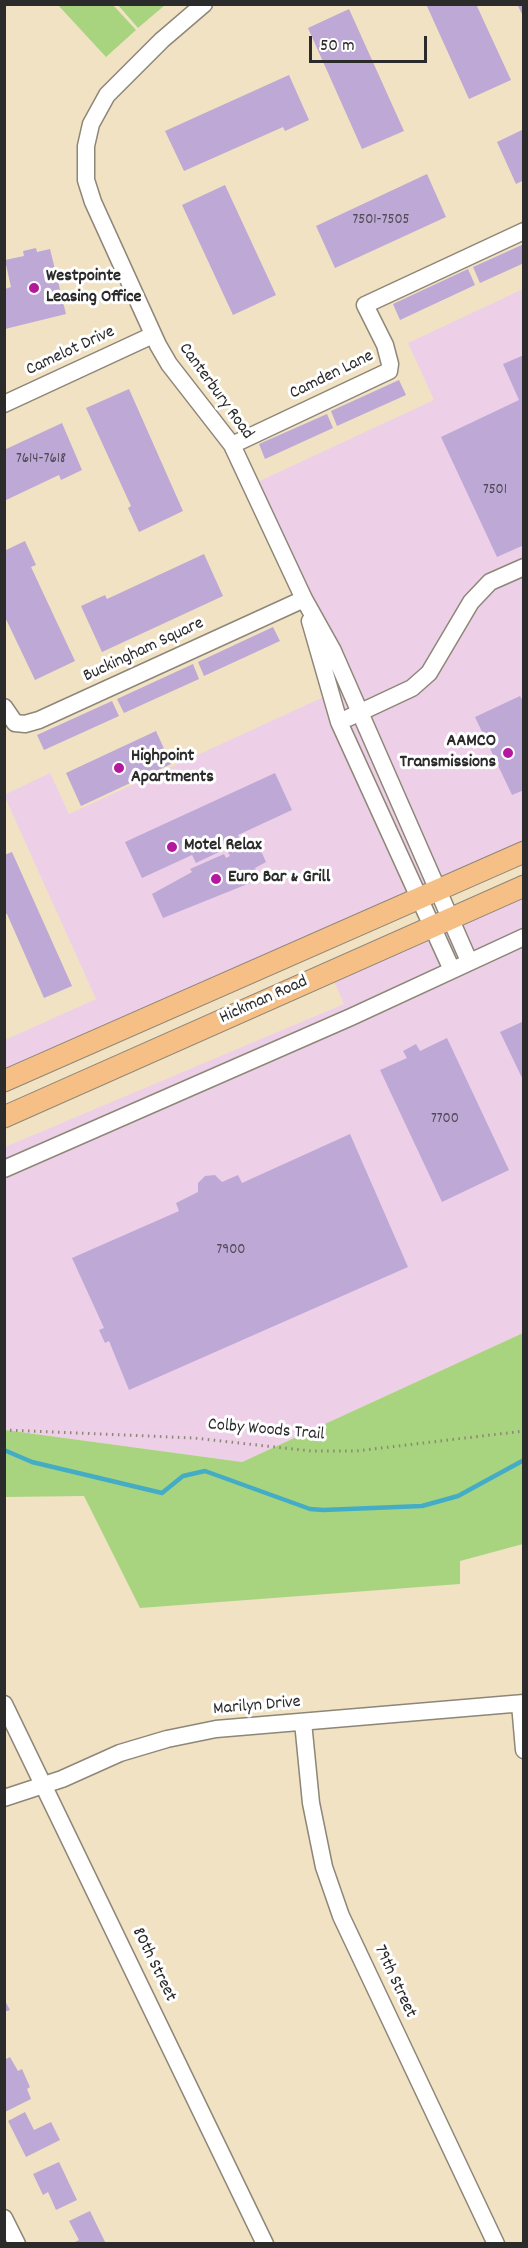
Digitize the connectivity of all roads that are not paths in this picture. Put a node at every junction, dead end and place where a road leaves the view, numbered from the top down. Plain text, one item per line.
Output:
1 (204, 4) edge
2 (524, 231) edge
3 (153, 335) junction
4 (4, 404) edge
5 (232, 445) junction
6 (524, 567) edge
7 (304, 599) junction
8 (4, 707) edge
9 (358, 713) junction
10 (339, 722) junction
11 (524, 852) edge
12 (524, 886) edge
13 (430, 895) junction
14 (442, 922) junction
15 (524, 937) edge
16 (469, 961) junction
17 (452, 969) junction
18 (4, 1081) edge
19 (4, 1117) edge
20 (4, 1169) edge
21 (522, 1703) edge
22 (4, 1704) edge
23 (303, 1722) junction
24 (524, 1750) edge
25 (45, 1784) junction
26 (4, 1797) edge
27 (4, 2218) edge
28 (17, 2244) edge
29 (265, 2244) edge
30 (496, 2244) edge

1 - 3 street, Canterbury Road
2 - 5 street, Camden Lane
3 - 4 street, Camelot Drive
3 - 5 street, Canterbury Road
5 - 7 street, Canterbury Road
6 - 9 street
7 - 8 street, Buckingham Square
7 - 9 street, Canterbury Road
7 - 10 street, Canterbury Road
9 - 10 street
9 - 13 street, Canterbury Road
10 - 13 street, Canterbury Road
11 - 13 main road, Hickman Road
12 - 14 main road, Hickman Road
13 - 14 street
13 - 18 main road, Hickman Road
14 - 16 street
14 - 17 street
14 - 19 main road, Hickman Road
15 - 16 street
16 - 17 street
17 - 20 street
21 - 23 street, Marilyn Drive
21 - 24 street
22 - 25 street, 80th Street
23 - 25 street, Marilyn Drive
23 - 30 street, 79th Street
25 - 26 street, Marilyn Drive
25 - 29 street, 80th Street
27 - 28 street

